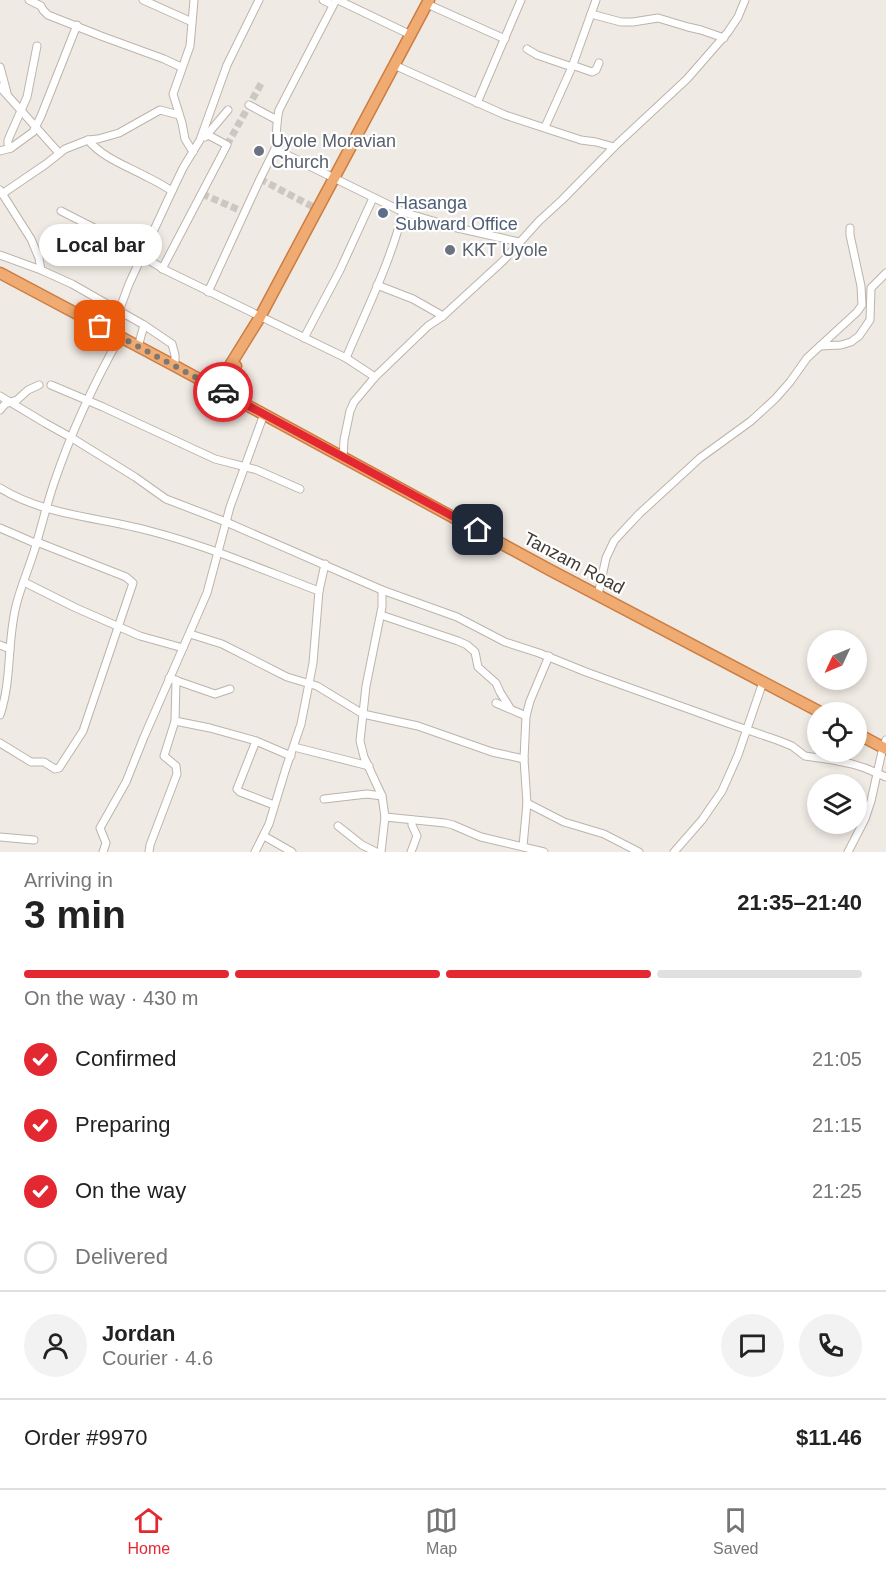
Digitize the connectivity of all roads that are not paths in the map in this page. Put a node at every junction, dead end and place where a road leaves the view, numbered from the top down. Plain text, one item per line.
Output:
1 (29, 0) edge
2 (143, 0) edge
3 (194, 0) edge
4 (259, 0) edge
5 (323, 0) edge
6 (522, 0) edge
7 (596, 0) edge
8 (745, 0) edge
9 (336, 2) edge
10 (428, 2) edge
11 (591, 14) junction
12 (192, 22) junction
13 (77, 25) junction
14 (411, 35) junction
15 (724, 38) junction
16 (505, 39) junction
17 (37, 46) dead end
18 (527, 49) dead end
19 (599, 63) dead end
20 (394, 65) junction
21 (572, 66) junction
22 (0, 67) edge
23 (181, 67) junction
24 (0, 87) edge
25 (7, 93) junction
26 (477, 103) junction
27 (249, 105) dead end
28 (228, 110) dead end
29 (21, 111) junction
30 (179, 115) junction
31 (277, 120) junction
32 (36, 126) junction
33 (545, 127) junction
34 (208, 135) junction
35 (88, 140) junction
36 (200, 140) junction
37 (614, 147) junction
38 (11, 148) junction
39 (275, 149) junction
40 (0, 151) edge
41 (193, 152) junction
42 (59, 153) junction
43 (333, 179) junction
44 (172, 191) junction
45 (1, 192) edge
46 (374, 198) junction
47 (61, 211) dead end
48 (403, 212) junction
49 (850, 228) dead end
50 (519, 242) junction
51 (0, 255) edge
52 (142, 256) junction
53 (162, 269) junction
54 (41, 270) junction
55 (0, 273) edge
56 (886, 273) edge
57 (377, 285) junction
58 (208, 292) junction
59 (119, 311) junction
60 (443, 316) junction
61 (260, 317) junction
62 (144, 325) junction
63 (120, 337) junction
64 (304, 338) junction
65 (820, 346) junction
66 (138, 347) junction
67 (346, 358) junction
68 (175, 366) junction
69 (230, 371) junction
70 (194, 376) junction
71 (375, 377) junction
72 (39, 385) dead end
73 (51, 385) dead end
74 (220, 391) junction
75 (0, 396) edge
76 (88, 401) junction
77 (9, 402) junction
78 (248, 405) junction
79 (0, 410) edge
80 (264, 414) junction
81 (72, 438) junction
82 (344, 458) junction
83 (245, 467) junction
84 (0, 488) edge
85 (300, 489) dead end
86 (46, 508) junction
87 (226, 522) junction
88 (0, 528) edge
89 (37, 543) junction
90 (218, 552) junction
91 (325, 564) junction
92 (24, 582) junction
93 (382, 590) junction
94 (319, 591) junction
95 (598, 596) junction
96 (381, 615) junction
97 (118, 627) junction
98 (190, 634) junction
99 (0, 645) edge
100 (183, 648) junction
101 (10, 649) junction
102 (549, 656) junction
103 (172, 679) junction
104 (763, 682) junction
105 (309, 683) junction
106 (230, 689) dead end
107 (496, 703) dead end
108 (807, 705) edge
109 (510, 708) junction
110 (363, 714) junction
111 (0, 715) edge
112 (526, 716) junction
113 (175, 721) junction
114 (746, 730) junction
115 (867, 738) edge
116 (256, 741) junction
117 (0, 743) edge
118 (885, 745) edge
119 (294, 747) junction
120 (291, 756) junction
121 (524, 759) junction
122 (369, 766) junction
123 (876, 772) junction
124 (886, 777) edge
125 (382, 796) junction
126 (324, 799) dead end
127 (527, 802) junction
128 (274, 805) junction
129 (385, 817) junction
130 (412, 820) junction
131 (338, 826) dead end
132 (264, 836) junction
133 (0, 837) edge
134 (34, 840) dead end
135 (523, 846) junction
136 (103, 852) edge
137 (149, 852) edge
138 (255, 852) edge
139 (292, 852) edge
140 (378, 852) edge
141 (411, 852) edge
142 (543, 852) edge
143 (639, 852) edge
144 (674, 852) edge
145 (848, 852) edge

1 - 13 street
2 - 12 street
3 - 12 street
4 - 36 street
5 - 9 street
6 - 16 street
7 - 11 street
8 - 15 street
9 - 14 street
9 - 31 street
10 - 14 highway
10 - 16 street
11 - 15 street
11 - 21 street
12 - 23 street
13 - 23 street
13 - 32 street
14 - 20 highway
15 - 37 street
16 - 26 street
17 - 29 street
18 - 21 street
19 - 21 street
20 - 26 street
20 - 43 highway
21 - 33 street
22 - 25 street
23 - 30 street
24 - 25 street
25 - 29 street
26 - 33 street
27 - 31 street
28 - 34 street
29 - 32 street
29 - 38 street
30 - 35 street
30 - 41 street
31 - 39 street
32 - 38 street
32 - 42 street
33 - 37 street
34 - 36 street
34 - 53 street
35 - 42 street
35 - 44 street
36 - 41 street
37 - 50 street
38 - 40 street
39 - 43 street
39 - 58 street
41 - 44 street
42 - 45 street
43 - 46 street
43 - 61 highway
44 - 52 street
45 - 54 street
46 - 48 street
46 - 64 street
47 - 52 street
48 - 50 street
48 - 57 street
49 - 65 street
50 - 60 street
51 - 54 street
52 - 53 street
52 - 59 street
53 - 58 street
54 - 59 street
55 - 63 highway, Tanzam Road
56 - 65 street
57 - 60 street
57 - 67 street
58 - 61 street
59 - 62 street
60 - 71 street
61 - 64 street
61 - 69 highway
62 - 66 street
62 - 68 street
63 - 66 highway, Tanzam Road
63 - 76 street
64 - 67 street
65 - 95 street
66 - 68 highway, Tanzam Road
67 - 71 street
68 - 70 highway, Tanzam Road
69 - 70 highway
69 - 74 highway
69 - 78 highway
70 - 74 highway, Tanzam Road
71 - 82 street
72 - 77 street
73 - 76 street
74 - 78 highway, Tanzam Road
75 - 77 street
76 - 81 street
76 - 83 street
77 - 79 street
77 - 81 street
78 - 80 highway, Tanzam Road
80 - 82 highway, Tanzam Road
80 - 83 street
81 - 86 street
81 - 87 street
82 - 95 highway, Tanzam Road
83 - 85 street
83 - 87 street
84 - 86 street
86 - 89 street
86 - 90 street
87 - 90 street
87 - 91 street
88 - 89 street
89 - 92 street
89 - 97 street
90 - 94 street
90 - 98 street
91 - 93 street
91 - 94 street
92 - 97 street
92 - 101 street
93 - 96 street
93 - 102 street
94 - 105 street
95 - 104 highway, Tanzam Road
96 - 109 street
96 - 110 street
97 - 100 street
97 - 117 street
98 - 100 street
98 - 105 street
99 - 101 street
100 - 103 street
101 - 111 street
102 - 112 street
102 - 114 street
103 - 106 street
103 - 113 street
103 - 136 street
104 - 108 highway, Tanzam Road
104 - 114 street
105 - 110 street
105 - 119 street
107 - 109 street
109 - 112 street
110 - 121 street
110 - 122 street
112 - 121 street
113 - 116 street
113 - 137 street
114 - 123 street
114 - 144 street
115 - 118 highway
116 - 120 street
116 - 128 street
118 - 123 street
119 - 120 street
119 - 122 street
120 - 128 street
121 - 127 street
122 - 125 street
123 - 124 street
123 - 145 street
125 - 126 street
125 - 129 street
127 - 135 street
127 - 143 street
128 - 132 street
129 - 130 street
129 - 140 street
130 - 135 street
130 - 141 street
131 - 140 street
132 - 138 street
132 - 139 street
133 - 134 street
135 - 142 street

